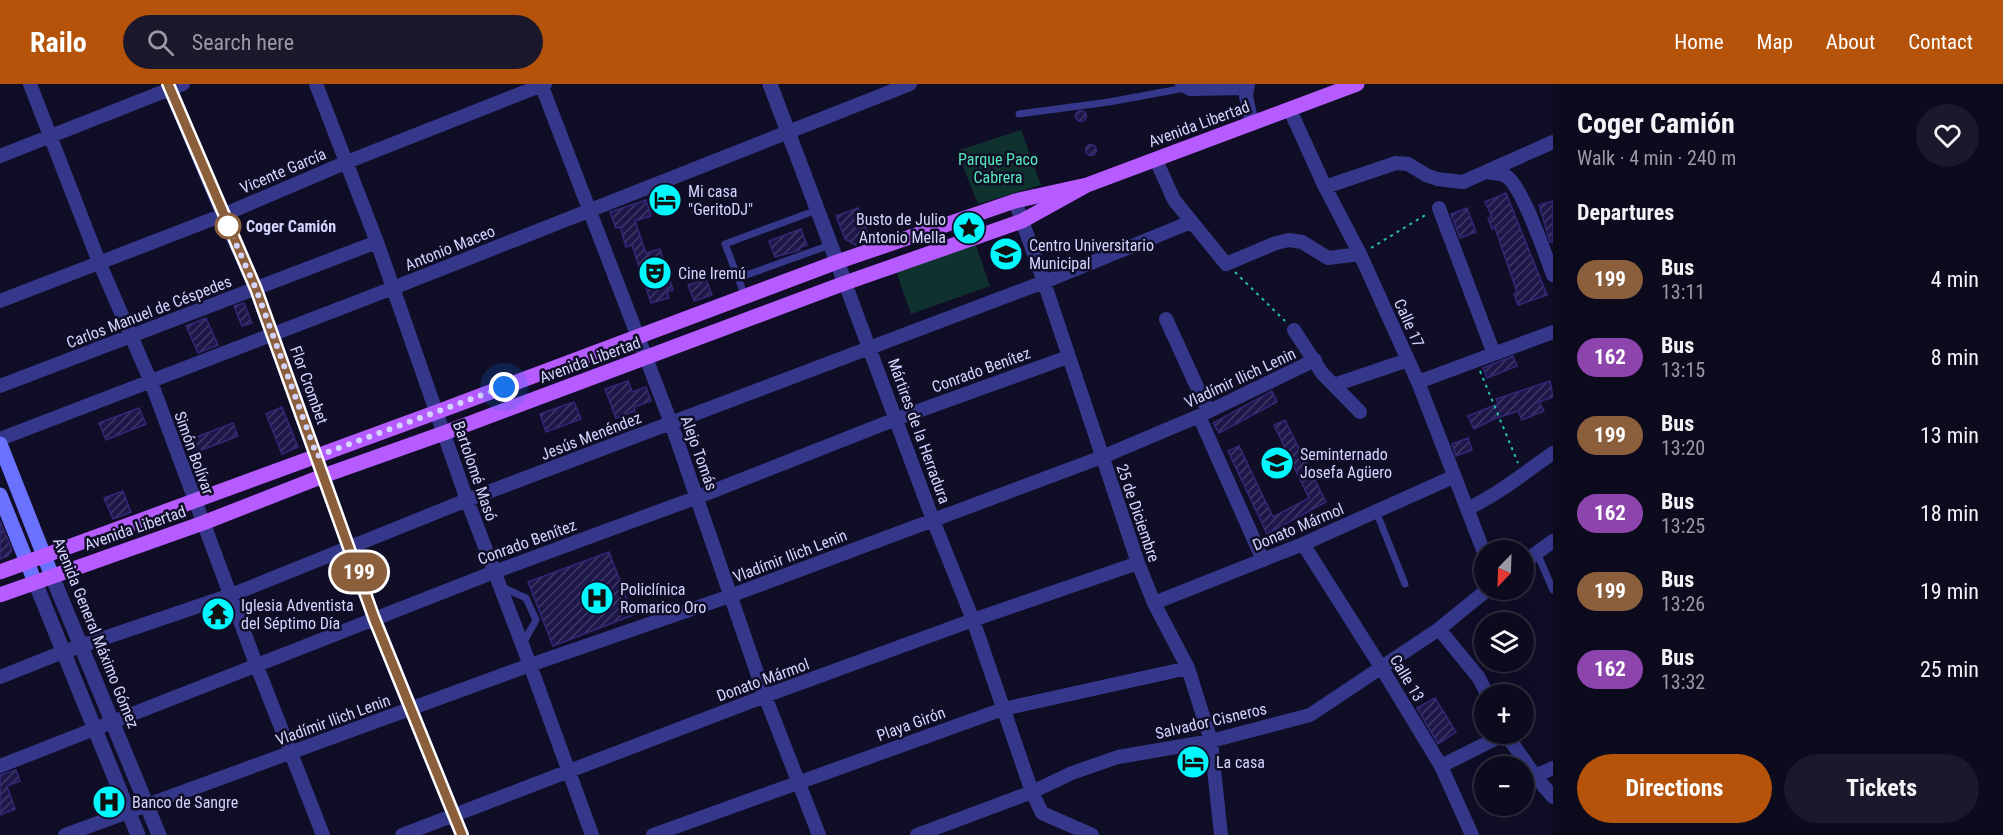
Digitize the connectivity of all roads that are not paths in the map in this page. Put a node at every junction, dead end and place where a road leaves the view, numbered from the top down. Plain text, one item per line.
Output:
1 (30, 84) edge
2 (316, 84) edge
3 (542, 84) edge
4 (770, 84) edge
5 (910, 84) edge
6 (1357, 84) edge
7 (174, 86) edge
8 (1183, 86) edge
9 (1247, 86) edge
10 (1290, 110) junction
11 (1019, 114) dead end
12 (1252, 124) junction
13 (788, 131) junction
14 (51, 136) junction
15 (1553, 142) edge
16 (0, 156) edge
17 (1156, 160) junction
18 (347, 162) junction
19 (1487, 172) junction
20 (1087, 184) junction
21 (1325, 187) junction
22 (1014, 201) junction
23 (1439, 208) road end
24 (589, 210) junction
25 (817, 210) junction
26 (223, 215) junction
27 (1022, 221) junction
28 (1191, 222) junction
29 (1547, 241) edge
30 (377, 242) junction
31 (830, 245) junction
32 (1360, 254) junction
33 (99, 262) junction
34 (837, 262) junction
35 (1553, 275) edge
36 (738, 278) junction
37 (1044, 282) junction
38 (845, 283) junction
39 (393, 288) junction
40 (256, 289) junction
41 (745, 296) junction
42 (0, 301) edge
43 (1166, 319) dead end
44 (1294, 330) road end
45 (1553, 332) edge
46 (273, 335) junction
47 (132, 336) junction
48 (639, 337) junction
49 (869, 348) junction
50 (1494, 354) junction
51 (1068, 357) junction
52 (647, 358) junction
53 (1315, 360) junction
54 (1408, 360) junction
55 (151, 382) junction
56 (1418, 382) junction
57 (1334, 385) junction
58 (0, 386) edge
59 (437, 412) junction
60 (1360, 412) dead end
61 (1203, 414) junction
62 (896, 419) junction
63 (671, 423) junction
64 (444, 433) junction
65 (0, 440) edge
66 (0, 444) edge
67 (1553, 453) edge
68 (317, 456) junction
69 (1102, 457) junction
70 (323, 476) junction
71 (1453, 477) junction
72 (0, 495) edge
73 (698, 497) junction
74 (194, 500) junction
75 (467, 500) junction
76 (1467, 509) junction
77 (1376, 510) junction
78 (933, 520) junction
79 (203, 523) junction
80 (1479, 540) edge
81 (1553, 541) edge
82 (1303, 544) junction
83 (350, 548) junction
84 (1537, 553) junction
85 (44, 555) junction
86 (1534, 555) edge
87 (1263, 560) junction
88 (26, 561) junction
89 (1138, 563) junction
90 (0, 572) edge
91 (494, 572) junction
92 (52, 576) junction
93 (35, 582) junction
94 (1405, 584) dead end
95 (500, 586) junction
96 (1553, 590) edge
97 (0, 595) edge
98 (231, 595) junction
99 (730, 596) junction
100 (1474, 600) edge
101 (1154, 603) junction
102 (374, 618) junction
103 (973, 620) junction
104 (1438, 629) junction
105 (522, 645) junction
106 (81, 646) junction
107 (63, 652) junction
108 (256, 664) junction
109 (530, 665) junction
110 (1382, 667) junction
111 (1188, 668) junction
112 (0, 677) edge
113 (1482, 684) edge
114 (765, 696) junction
115 (1003, 709) junction
116 (412, 710) junction
117 (113, 722) junction
118 (94, 728) junction
119 (1211, 741) junction
120 (1486, 744) edge
121 (1513, 744) edge
122 (292, 752) junction
123 (0, 766) edge
124 (1441, 766) junction
125 (1553, 768) edge
126 (568, 771) junction
127 (1535, 776) junction
128 (798, 782) junction
129 (1032, 792) junction
130 (1553, 798) edge
131 (147, 805) junction
132 (128, 812) junction
133 (454, 816) junction
134 (64, 835) edge
135 (138, 835) edge
136 (159, 835) edge
137 (323, 835) edge
138 (402, 835) edge
139 (462, 835) edge
140 (592, 835) edge
141 (652, 835) edge
142 (819, 835) edge
143 (917, 835) edge
144 (1092, 835) edge
145 (1221, 835) edge
146 (1472, 835) edge

1 - 14 street, Simón Bolívar
2 - 18 street, Bartolomé Masó
3 - 18 street, Vicente García
3 - 24 street, Alejo Tomás
4 - 13 street, Mártires de la Herradura
5 - 13 street, Antonio Maceo
6 - 10 main road, Avenida Libertad
7 - 14 street
7 - 26 street, Flor Crombet
8 - 9 street
8 - 11 lane
9 - 12 street
10 - 12 main road, Avenida Libertad
10 - 21 street, Calle 17
12 - 17 main road, Avenida Libertad
13 - 24 street, Antonio Maceo
13 - 25 street, Mártires de la Herradura
14 - 16 street
14 - 33 street, Simón Bolívar
15 - 19 street
17 - 20 main road, Avenida Libertad
17 - 28 street
18 - 26 street, Vicente García
18 - 30 street, Bartolomé Masó
19 - 21 street
19 - 29 street
20 - 22 main road, Avenida Libertad
20 - 27 main road, Avenida Libertad
21 - 32 street, Calle 17
22 - 27 street, 25 de Diciembre
22 - 34 main road, Avenida Libertad
23 - 50 street
24 - 39 street, Antonio Maceo
24 - 48 street, Alejo Tomás
25 - 31 street, Mártires de la Herradura
25 - 36 lane
26 - 33 street, Vicente García
26 - 40 street, Flor Crombet
27 - 37 street, 25 de Diciembre
27 - 38 main road, Avenida Libertad
28 - 32 street
28 - 37 street, Jesús Menéndez
29 - 35 street
30 - 39 street, Bartolomé Masó
30 - 40 street, Carlos Manuel de Céspedes
31 - 34 street, Mártires de la Herradura
31 - 36 lane
32 - 54 street, Calle 17
33 - 42 street, Vicente García
33 - 47 street, Simón Bolívar
34 - 38 street, Mártires de la Herradura
34 - 41 main road, Avenida Libertad
36 - 41 lane
37 - 49 street, Jesús Menéndez
37 - 51 street, 25 de Diciembre
38 - 49 street, Mártires de la Herradura
38 - 52 main road, Avenida Libertad
39 - 46 street, Antonio Maceo
39 - 59 street, Bartolomé Masó
40 - 46 street, Flor Crombet
40 - 47 street, Carlos Manuel de Céspedes
41 - 48 main road, Avenida Libertad
43 - 61 street
44 - 53 street
45 - 50 street
46 - 55 street, Antonio Maceo
46 - 68 street, Flor Crombet
47 - 55 street, Simón Bolívar
47 - 58 street, Carlos Manuel de Céspedes
48 - 52 street, Alejo Tomás
48 - 59 main road, Avenida Libertad
49 - 62 street, Mártires de la Herradura
49 - 63 street, Jesús Menéndez
50 - 56 street
51 - 62 street, Conrado Benítez
51 - 69 street, 25 de Diciembre
52 - 63 street, Alejo Tomás
52 - 64 main road, Avenida Libertad
53 - 57 street
53 - 61 street, Vladímir Ilich Lenin
54 - 56 street, Calle 17
54 - 57 street
55 - 65 street, Antonio Maceo
55 - 74 street, Simón Bolívar
56 - 71 street, Calle 17
57 - 60 street
59 - 64 street, Bartolomé Masó
59 - 68 main road, Avenida Libertad
61 - 69 street, Vladímir Ilich Lenin
61 - 87 street
62 - 73 street, Conrado Benítez
62 - 78 street, Mártires de la Herradura
63 - 73 street, Alejo Tomás
63 - 75 street, Jesús Menéndez
64 - 70 main road, Avenida Libertad
64 - 75 street, Bartolomé Masó
66 - 85 main road, Avenida General Máximo Gómez
67 - 76 street
68 - 70 street, Flor Crombet
68 - 74 main road, Avenida Libertad
69 - 78 street, Vladímir Ilich Lenin
69 - 89 street, 25 de Diciembre
70 - 79 main road, Avenida Libertad
70 - 83 street, Flor Crombet
71 - 76 street, Calle 17
71 - 77 street, Donato Mármol
72 - 88 main road
73 - 91 street, Conrado Benítez
73 - 99 street, Alejo Tomás
74 - 79 street, Simón Bolívar
74 - 85 main road, Avenida Libertad
75 - 83 street, Jesús Menéndez
75 - 91 street, Bartolomé Masó
76 - 80 street, Calle 17
77 - 82 street, Donato Mármol
77 - 94 lane
78 - 99 street, Vladímir Ilich Lenin
78 - 103 street, Mártires de la Herradura
79 - 92 main road, Avenida Libertad
79 - 98 street, Simón Bolívar
81 - 84 street
82 - 87 street, Donato Mármol
82 - 110 street, Calle 13
83 - 98 street, Jesús Menéndez
83 - 102 street, Flor Crombet
84 - 86 street
84 - 96 lane
85 - 88 main road, Avenida Libertad
85 - 92 main road, Avenida General Máximo Gómez
87 - 101 street, Donato Mármol
88 - 90 main road, Avenida Libertad
88 - 93 main road
89 - 101 street, 25 de Diciembre
89 - 103 street, Donato Mármol
91 - 95 street, Bartolomé Masó
91 - 102 street, Conrado Benítez
92 - 93 main road, Avenida Libertad
92 - 106 street, Avenida General Máximo Gómez
93 - 97 main road, Avenida Libertad
93 - 107 street
95 - 105 street, Bartolomé Masó
95 - 105 lane
98 - 106 street, Jesús Menéndez
98 - 108 street, Simón Bolívar
99 - 109 street, Vladímir Ilich Lenin
99 - 114 street, Alejo Tomás
100 - 104 street, Salvador Cisneros
101 - 111 street, 25 de Diciembre
102 - 108 street, Conrado Benítez
102 - 116 street, Flor Crombet
103 - 114 street, Donato Mármol
103 - 115 street, Mártires de la Herradura
104 - 110 street, Salvador Cisneros
104 - 113 street
105 - 109 street, Bartolomé Masó
106 - 107 street, Jesús Menéndez
106 - 117 street, Avenida General Máximo Gómez
107 - 112 street, Jesús Menéndez
107 - 118 street
108 - 117 street, Conrado Benítez
108 - 122 street, Simón Bolívar
109 - 116 street, Vladímir Ilich Lenin
109 - 126 street, Bartolomé Masó
110 - 119 street, Salvador Cisneros
110 - 124 street, Calle 13
111 - 115 street, Playa Girón
111 - 119 street, 25 de Diciembre
114 - 126 street, Donato Mármol
114 - 128 street, Alejo Tomás
115 - 128 street, Playa Girón
115 - 129 street, Mártires de la Herradura
116 - 122 street, Vladímir Ilich Lenin
116 - 133 street, Flor Crombet
117 - 118 street, Conrado Benítez
117 - 131 street, Avenida General Máximo Gómez
118 - 123 street, Conrado Benítez
118 - 132 street
119 - 129 street, Salvador Cisneros
119 - 145 street, 25 de Diciembre
120 - 124 street
121 - 127 street
122 - 131 street, Vladímir Ilich Lenin
122 - 137 street, Simón Bolívar
124 - 146 street, Calle 13
125 - 127 street
126 - 133 street, Donato Mármol
126 - 140 street, Bartolomé Masó
127 - 130 street
128 - 141 street, Playa Girón
128 - 142 street, Alejo Tomás
129 - 143 street, Salvador Cisneros
129 - 144 street, Mártires de la Herradura
131 - 132 street, Vladímir Ilich Lenin
131 - 136 street, Avenida General Máximo Gómez
132 - 134 street, Vladímir Ilich Lenin
132 - 135 street
133 - 138 street, Donato Mármol
133 - 139 street, Flor Crombet

